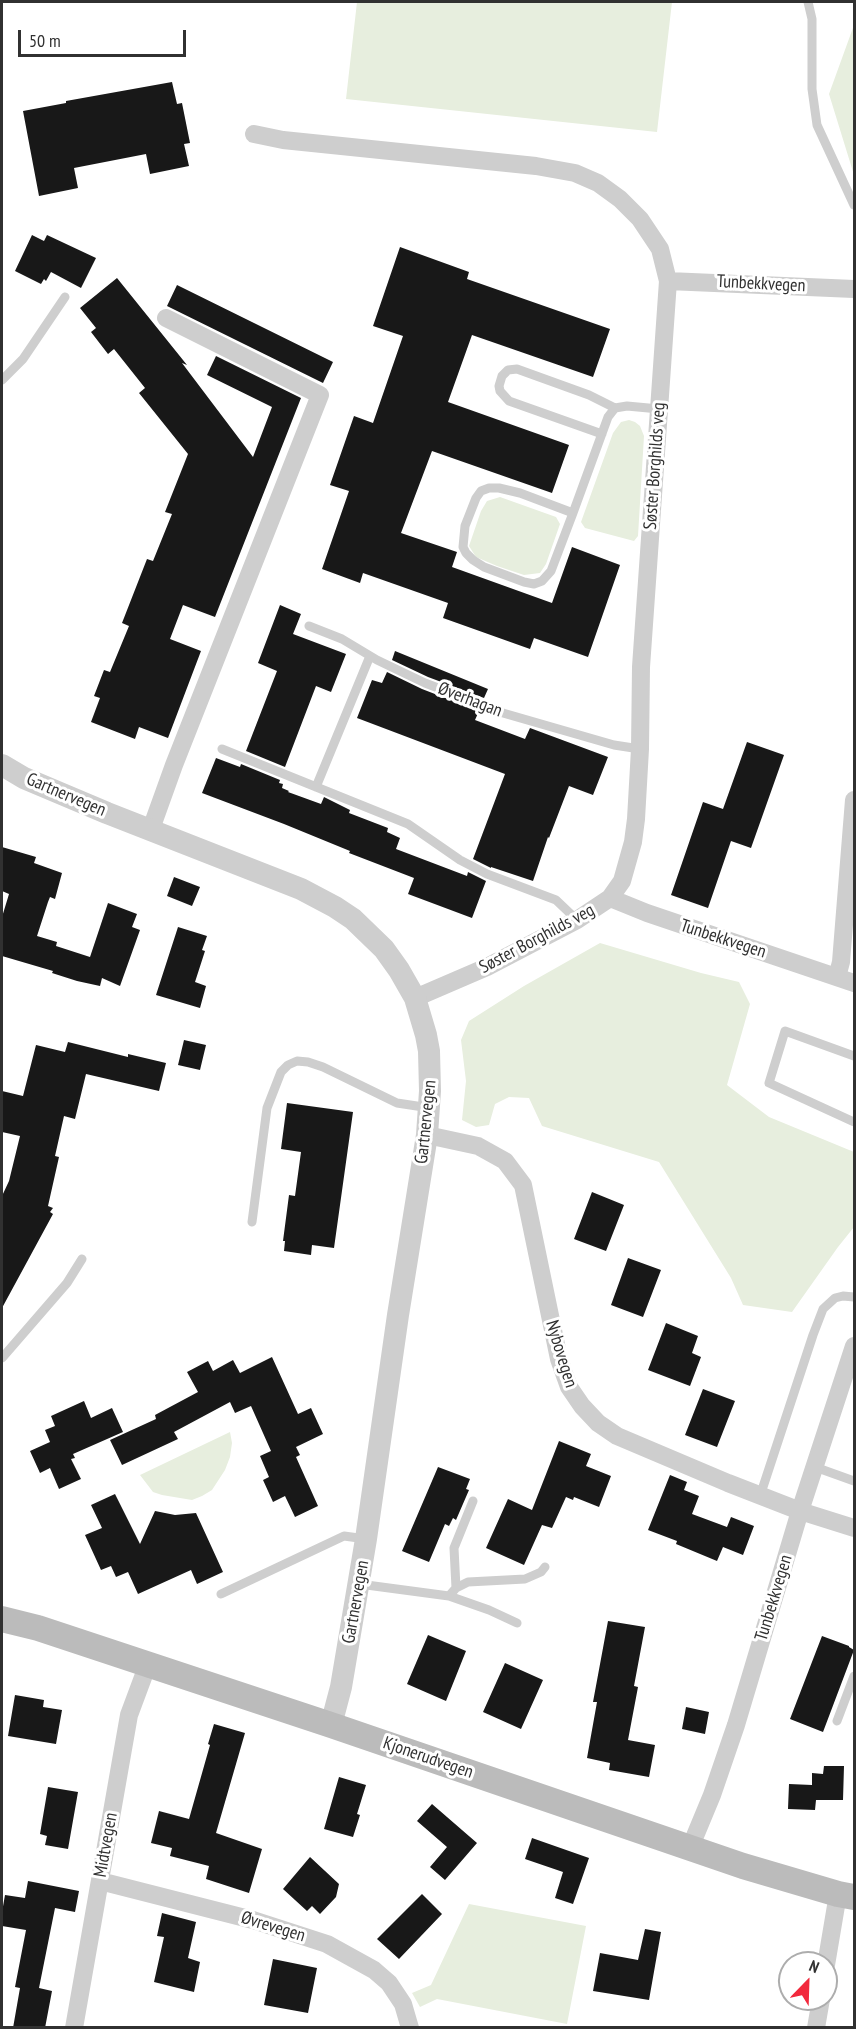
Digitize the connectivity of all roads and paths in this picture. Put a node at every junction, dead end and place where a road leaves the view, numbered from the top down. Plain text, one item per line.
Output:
1 (808, 2) edge
2 (254, 134) dead end
3 (855, 205) edge
4 (668, 281) junction
5 (855, 289) edge
6 (65, 297) dead end
7 (166, 318) dead end
8 (2, 380) edge
9 (615, 408) junction
10 (659, 409) junction
11 (602, 434) junction
12 (573, 513) junction
13 (309, 626) dead end
14 (370, 656) junction
15 (222, 749) dead end
16 (640, 750) junction
17 (2, 765) edge
18 (316, 787) junction
19 (855, 800) edge
20 (151, 829) junction
21 (610, 898) junction
22 (577, 921) junction
23 (837, 977) junction
24 (855, 983) edge
25 (415, 998) junction
26 (855, 1056) edge
27 (429, 1108) junction
28 (855, 1122) edge
29 (427, 1135) junction
30 (252, 1222) dead end
31 (82, 1259) dead end
32 (855, 1297) edge
33 (855, 1346) edge
34 (2, 1358) edge
35 (815, 1467) junction
36 (855, 1481) edge
37 (760, 1496) junction
38 (473, 1501) dead end
39 (800, 1511) junction
40 (855, 1528) edge
41 (366, 1539) junction
42 (545, 1567) dead end
43 (359, 1584) junction
44 (456, 1588) junction
45 (221, 1594) dead end
46 (449, 1596) junction
47 (2, 1619) edge
48 (517, 1623) dead end
49 (148, 1664) junction
50 (855, 1676) edge
51 (837, 1721) dead end
52 (331, 1725) junction
53 (690, 1848) junction
54 (100, 1881) junction
55 (846, 1895) edge
56 (830, 1951) edge
57 (819, 2011) edge
58 (74, 2028) edge
59 (410, 2028) edge
60 (816, 2028) edge

1 - 3 lane
2 - 4 street, Søster Borghilds veg
4 - 5 street, Tunbekkvegen
4 - 10 street, Søster Borghilds veg
6 - 8 lane
7 - 20 street
9 - 10 lane
9 - 11 lane
9 - 11 lane
10 - 16 street, Søster Borghilds veg
11 - 12 lane
12 - 12 lane
13 - 14 lane, Øverhagan
14 - 16 lane, Øverhagan
14 - 18 lane
15 - 18 lane
16 - 21 street, Søster Borghilds veg
17 - 20 street, Gartnervegen
18 - 22 lane
19 - 23 street
20 - 25 street, Gartnervegen
21 - 22 street, Søster Borghilds veg
21 - 23 street, Tunbekkvegen
22 - 25 street, Søster Borghilds veg
23 - 24 street, Tunbekkvegen
25 - 27 street, Gartnervegen
26 - 28 lane
27 - 29 street, Gartnervegen
27 - 30 lane
29 - 37 street, Nybovegen
29 - 41 street, Gartnervegen
31 - 34 lane
32 - 37 lane
33 - 35 street, Tunbekkvegen
35 - 36 lane
35 - 39 street, Tunbekkvegen
37 - 39 street, Nybovegen
38 - 44 lane
39 - 40 street, Nybovegen
39 - 53 street, Tunbekkvegen
41 - 43 street, Gartnervegen
41 - 45 lane
42 - 44 lane
43 - 46 lane
43 - 52 street, Gartnervegen
44 - 46 lane
46 - 48 lane
47 - 49 main road, Kjonerudvegen
49 - 52 main road, Kjonerudvegen
49 - 54 street, Midtvegen
50 - 51 lane
52 - 53 main road, Kjonerudvegen
53 - 55 main road, Kjonerudvegen
54 - 58 street, Midtvegen
54 - 59 street, Øvrevegen
55 - 56 street
57 - 60 street

